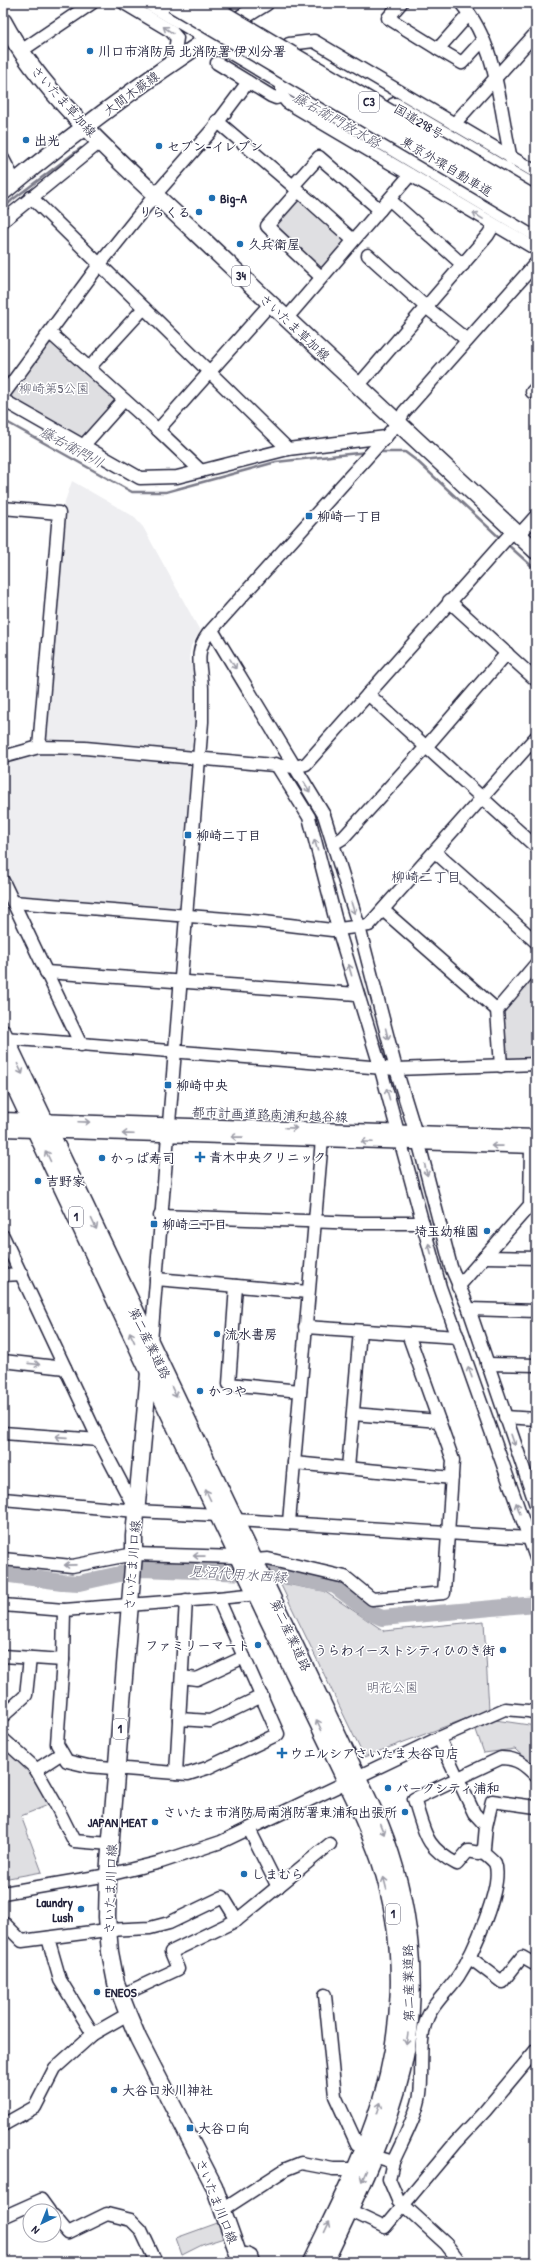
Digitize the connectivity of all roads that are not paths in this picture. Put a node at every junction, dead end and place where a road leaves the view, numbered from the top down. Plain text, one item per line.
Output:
1 (92, 3) edge
2 (124, 3) edge
3 (153, 3) edge
4 (173, 3) edge
5 (203, 3) edge
6 (220, 3) edge
7 (265, 3) edge
8 (401, 3) edge
9 (461, 3) edge
10 (469, 14) junction
11 (243, 17) junction
12 (3, 21) edge
13 (536, 33) edge
14 (211, 38) junction
15 (484, 40) junction
16 (289, 44) junction
17 (438, 49) junction
18 (21, 51) junction
19 (218, 63) dead end
20 (173, 64) junction
21 (496, 78) junction
22 (248, 82) junction
23 (282, 88) junction
24 (217, 121) junction
25 (454, 124) junction
26 (86, 127) junction
27 (100, 142) junction
28 (510, 156) junction
29 (3, 159) edge
30 (536, 172) edge
31 (410, 175) junction
32 (516, 178) junction
33 (9, 187) edge
34 (295, 189) junction
35 (536, 190) edge
36 (155, 195) junction
37 (31, 197) junction
38 (390, 200) junction
39 (536, 201) edge
40 (380, 210) junction
41 (536, 219) edge
42 (3, 221) edge
43 (494, 225) junction
44 (536, 232) edge
45 (353, 240) junction
46 (536, 249) edge
47 (368, 255) dead end
48 (536, 263) edge
49 (99, 265) junction
50 (463, 265) junction
51 (321, 277) junction
52 (270, 304) junction
53 (426, 307) junction
54 (144, 308) junction
55 (286, 319) junction
56 (50, 334) junction
57 (467, 340) junction
58 (88, 368) junction
59 (210, 372) junction
60 (358, 386) junction
61 (3, 395) edge
62 (3, 400) edge
63 (124, 400) junction
64 (398, 424) junction
65 (158, 430) junction
66 (382, 441) junction
67 (83, 446) junction
68 (288, 449) junction
69 (201, 471) junction
70 (3, 508) edge
71 (536, 516) edge
72 (510, 537) junction
73 (536, 551) edge
74 (449, 601) junction
75 (212, 630) junction
76 (507, 653) junction
77 (536, 680) edge
78 (368, 694) junction
79 (535, 740) edge
80 (39, 746) junction
81 (426, 747) junction
82 (3, 757) edge
83 (199, 758) junction
84 (276, 764) junction
85 (295, 767) junction
86 (481, 799) junction
87 (333, 844) junction
88 (536, 846) edge
89 (435, 852) junction
90 (3, 881) edge
91 (13, 902) junction
92 (383, 910) junction
93 (186, 916) junction
94 (359, 927) junction
95 (338, 929) junction
96 (536, 942) edge
97 (536, 964) edge
98 (46, 972) junction
99 (180, 981) junction
100 (358, 994) junction
101 (497, 1010) junction
102 (4, 1036) edge
103 (81, 1045) junction
104 (174, 1052) junction
105 (3, 1062) edge
106 (536, 1064) edge
107 (380, 1066) junction
108 (501, 1066) junction
109 (396, 1069) junction
110 (3, 1119) edge
111 (41, 1126) junction
112 (3, 1130) edge
113 (167, 1130) junction
114 (400, 1138) junction
115 (418, 1138) junction
116 (322, 1139) junction
117 (534, 1143) edge
118 (533, 1205) edge
119 (160, 1216) junction
120 (314, 1221) junction
121 (423, 1223) junction
122 (3, 1236) edge
123 (484, 1257) junction
124 (536, 1258) edge
125 (22, 1274) junction
126 (3, 1275) edge
127 (156, 1279) junction
128 (236, 1286) junction
129 (458, 1287) junction
130 (308, 1292) junction
131 (469, 1309) junction
132 (536, 1311) edge
133 (305, 1327) junction
134 (360, 1332) junction
135 (408, 1334) junction
136 (458, 1337) junction
137 (151, 1345) junction
138 (3, 1361) edge
139 (487, 1364) junction
140 (536, 1365) edge
141 (65, 1368) junction
142 (149, 1372) junction
143 (300, 1391) junction
144 (497, 1392) junction
145 (479, 1398) junction
146 (353, 1414) junction
147 (505, 1418) junction
148 (536, 1419) edge
149 (439, 1421) junction
150 (3, 1433) edge
151 (99, 1440) junction
152 (294, 1463) junction
153 (348, 1468) junction
154 (530, 1471) edge
155 (452, 1478) junction
156 (3, 1499) edge
157 (536, 1505) edge
158 (136, 1511) junction
159 (218, 1515) junction
160 (236, 1520) junction
161 (289, 1522) junction
162 (447, 1534) junction
163 (529, 1538) junction
164 (134, 1557) junction
165 (536, 1558) edge
166 (3, 1560) edge
167 (252, 1572) junction
168 (218, 1598) junction
169 (186, 1600) junction
170 (129, 1604) junction
171 (3, 1605) edge
172 (64, 1610) junction
173 (3, 1656) edge
174 (244, 1657) junction
175 (30, 1658) junction
176 (63, 1660) junction
177 (182, 1677) junction
178 (262, 1696) junction
179 (536, 1714) edge
180 (3, 1716) edge
181 (179, 1719) junction
182 (439, 1738) junction
183 (3, 1739) edge
184 (62, 1753) junction
185 (117, 1768) junction
186 (36, 1770) junction
187 (176, 1773) junction
188 (536, 1776) edge
189 (457, 1778) junction
190 (352, 1779) junction
191 (536, 1807) edge
192 (486, 1826) junction
193 (249, 1829) junction
194 (110, 1844) junction
195 (330, 1844) dead end
196 (482, 1851) junction
197 (108, 1875) junction
198 (278, 1887) junction
199 (3, 1893) edge
200 (237, 1920) junction
201 (3, 1922) edge
202 (107, 1930) junction
203 (48, 1938) junction
204 (469, 1957) junction
205 (536, 1965) edge
206 (325, 1995) dead end
207 (120, 1996) junction
208 (128, 2014) junction
209 (93, 2034) junction
210 (536, 2050) edge
211 (3, 2125) edge
212 (369, 2151) junction
213 (393, 2162) junction
214 (354, 2169) junction
215 (34, 2203) edge
216 (43, 2203) edge
217 (404, 2205) junction
218 (22, 2208) edge
219 (224, 2209) junction
220 (350, 2210) junction
221 (3, 2217) edge
222 (62, 2226) edge
223 (244, 2260) edge
224 (156, 2262) edge
225 (311, 2262) edge
226 (325, 2262) edge
227 (460, 2262) edge

1 - 18 street
20 -> 2 street
3 - 14 highway
4 - 41 highway, 東京外環自動車道 / C3, bridge
5 - 39 highway, 東京外環自動車道 / C3, bridge
6 - 11 highway, 国道298号
7 - 11 main road, 大間木蕨線
8 - 17 street
9 - 10 street
10 - 15 street
10 - 17 street
11 - 14 main road, 大間木蕨線
11 - 16 highway, 国道298号
12 - 18 main road, さいたま草加線 / 34
13 - 21 street
14 - 20 main road, 大間木蕨線
14 - 23 highway
15 - 17 street
15 - 21 street
16 - 25 street
16 - 32 highway, 国道298号
18 - 26 main road, さいたま草加線 / 34
19 - 22 street
20 - 26 main road, 大間木蕨線
21 - 25 street
21 - 28 street
22 - 23 street
22 - 24 street
23 - 31 street
23 - 44 highway
24 - 34 street
24 - 36 street
25 - 28 street
26 - 27 main road, さいたま草加線 / 34
26 - 33 main road, 大間木蕨線
27 - 36 main road, さいたま草加線 / 34
27 - 37 street
28 - 30 street
28 - 32 street
29 - 33 street
31 - 38 street
43 -> 31 street
32 - 35 highway, 国道298号
34 - 40 street
34 - 45 street
34 - 51 street
36 - 49 street
36 - 52 main road, さいたま草加線 / 34
37 - 42 street
37 - 49 street
38 - 40 street
38 - 50 street
40 - 45 street
43 - 46 street
43 - 50 street
45 - 51 street
47 - 53 street
48 - 57 street
49 - 54 street
49 - 56 street
50 - 53 street
51 - 55 street
52 - 55 main road, さいたま草加線 / 34
52 - 59 street
53 - 57 street
53 - 60 street
54 - 58 street
54 - 59 street
55 - 60 main road, さいたま草加線 / 34
56 - 58 street
56 - 61 street
57 - 64 street
58 - 63 street
59 - 65 street
59 - 68 street
60 - 64 main road, さいたま草加線 / 34
62 - 67 street
63 - 65 street
63 - 67 street
64 - 66 street
64 - 72 main road, さいたま草加線 / 34
65 - 69 street
66 - 68 street
66 - 75 street
67 - 69 street
68 - 69 street
70 - 80 street
71 - 72 street
72 - 73 main road, さいたま草加線 / 34
72 - 74 street
74 - 76 street
74 - 78 street
75 - 83 street
75 -> 85 street
76 - 77 street
76 - 81 street
78 - 81 street
78 - 85 street
79 - 86 street
80 - 82 street
80 - 83 street
81 - 86 street
81 - 87 street
83 - 84 street
83 - 93 street
84 - 85 street
95 -> 84 street
85 -> 87 street
86 - 88 street
86 - 89 street
87 -> 94 street
89 - 92 street
89 - 96 street
90 - 91 street
91 - 93 street
91 - 98 street
92 - 94 street
92 - 101 street
93 - 95 street
93 - 99 street
94 - 95 street
94 -> 109 street
100 -> 95 street
97 - 101 street
98 - 99 street
98 - 103 street
99 - 100 street
99 - 104 street
100 - 107 street
101 - 108 street
102 - 103 street
102 -> 111 main road, 第二産業道路 / 1
103 - 104 street
104 - 107 street
104 - 113 street
105 - 111 main road, 第二産業道路 / 1
106 - 108 street
107 - 109 street
114 -> 107 street
108 - 109 street
109 - 115 street
110 - 111 street, 都市計画道路南浦和越谷線
111 - 112 street, 都市計画道路南浦和越谷線
111 - 113 street, 都市計画道路南浦和越谷線
111 -> 137 main road, 第二産業道路 / 1
142 -> 111 main road, 第二産業道路 / 1
113 -> 114 street, 都市計画道路南浦和越谷線
116 -> 113 street, 都市計画道路南浦和越谷線
113 - 119 street
114 - 115 street, 都市計画道路南浦和越谷線
114 -> 116 street, 都市計画道路南浦和越谷線
114 - 121 street
115 - 117 street, 都市計画道路南浦和越谷線
115 -> 129 street
116 - 120 street
117 - 118 street
118 - 123 street
119 - 120 street
119 - 127 street
120 - 121 street
120 - 130 street
136 -> 121 street
122 - 125 street
123 - 124 street
123 - 129 street
125 - 126 street
125 - 141 street
127 - 128 street
127 - 137 street
128 - 130 street
128 - 143 street
129 - 131 street
130 - 133 street
131 - 132 street
131 - 139 street
133 - 134 street
133 - 143 street
134 - 135 street
134 - 146 street
135 - 136 street
135 - 149 street
145 -> 136 street
137 - 142 main road, さいたま川口線 / 1
137 -> 160 main road, 第二産業道路 / 1
138 -> 141 street
139 - 140 street
139 - 144 street
141 - 151 street
142 - 158 main road, さいたま川口線 / 1
159 -> 142 main road, 第二産業道路 / 1
143 - 152 street
144 - 145 street
144 - 147 street
163 -> 145 street
146 - 149 street
146 - 153 street
147 - 148 street
147 -> 154 street
149 - 155 street
151 -> 150 street
151 - 158 street
152 - 153 street
152 - 161 street
153 - 155 street
154 - 157 street
155 - 162 street
156 - 158 street
158 - 159 street
158 - 164 main road, さいたま川口線 / 1
159 - 167 main road, 第二産業道路 / 1
160 - 161 street
160 - 167 main road, 第二産業道路 / 1
161 - 162 street
162 - 163 street
162 - 167 street
163 - 165 street
164 -> 166 street
167 -> 164 street
164 - 170 main road, さいたま川口線 / 1
167 - 168 street
167 - 190 main road, 第二産業道路 / 1
168 - 169 street
168 - 174 street
169 - 170 street
169 - 177 street
170 - 172 street
170 - 185 main road, さいたま川口線 / 1
171 - 172 street
172 - 176 street
173 - 175 street
174 - 177 street
174 - 178 street
175 - 176 street
175 - 180 street
176 - 184 street
177 - 181 street
178 - 181 street
178 - 187 street
179 - 182 street
181 - 187 street
182 - 189 street
182 - 190 street
183 - 186 street
184 - 185 street
184 - 186 street
185 - 187 street
185 - 194 main road, さいたま川口線 / 1
186 - 194 street
188 - 189 street
189 - 192 street
189 - 196 street
190 - 193 street
190 - 212 main road, 第二産業道路 / 1
191 - 192 street
192 - 196 street
193 - 197 street
193 - 198 street
194 - 197 main road, さいたま川口線 / 1
195 - 198 street
196 - 204 street
197 - 199 street
197 - 202 main road, さいたま川口線 / 1
198 - 200 street
200 - 202 street
200 - 207 street
201 - 203 street
202 - 203 street
202 - 207 main road, さいたま川口線 / 1
203 - 209 street
204 - 205 street
204 - 213 street
206 - 212 street
207 - 208 main road, さいたま川口線 / 1
208 - 209 street
208 - 219 main road, さいたま川口線 / 1
209 - 211 street
210 - 217 street
212 - 213 street
212 - 214 main road, 第二産業道路 / 1
212 -> 220 main road, 第二産業道路 / 1
213 - 217 street
214 - 219 street
225 -> 214 main road, 第二産業道路 / 1
215 - 216 street
217 - 220 street
217 - 227 street
218 - 221 street
219 - 223 main road, さいたま川口線 / 1
220 - 226 main road, 第二産業道路 / 1
222 - 224 street

